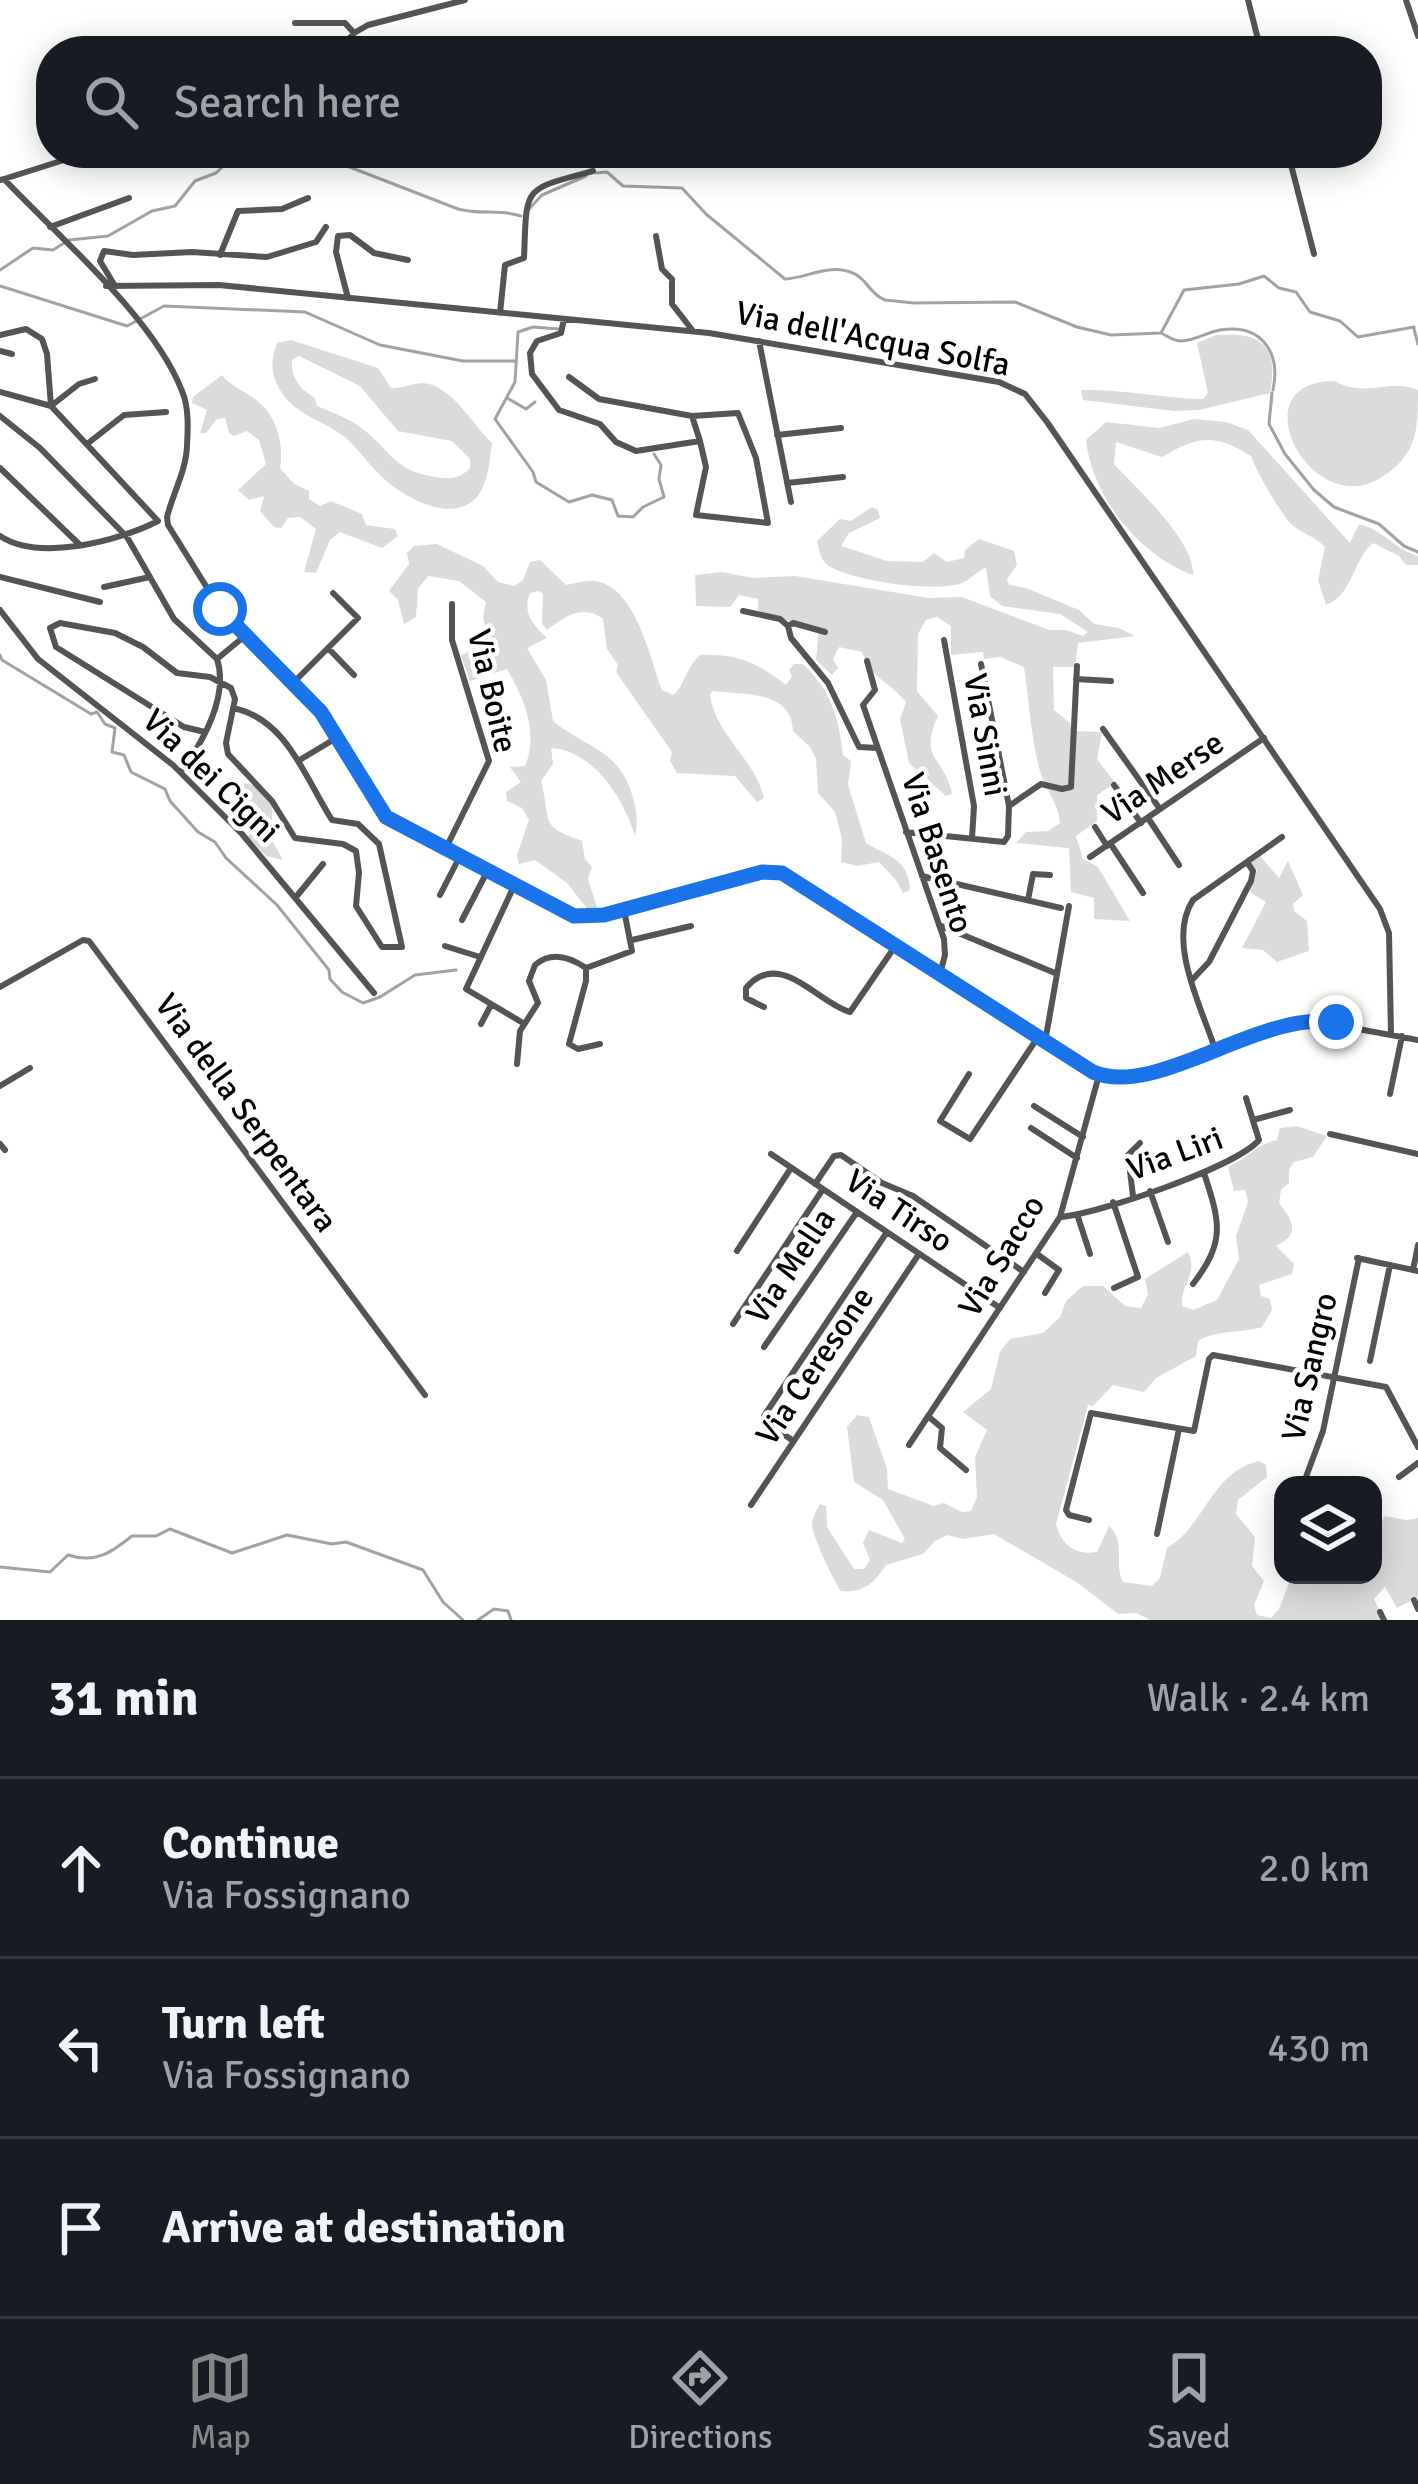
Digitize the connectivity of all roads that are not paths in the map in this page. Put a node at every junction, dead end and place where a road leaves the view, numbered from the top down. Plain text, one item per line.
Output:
1 (465, 0) edge
2 (1248, 0) edge
3 (1406, 0) edge
4 (296, 23) dead end
5 (354, 33) junction
6 (352, 36) edge
7 (1257, 36) edge
8 (1418, 36) edge
9 (38, 168) edge
10 (1292, 168) edge
11 (593, 171) dead end
12 (2, 179) edge
13 (129, 198) dead end
14 (308, 198) dead end
15 (50, 227) junction
16 (326, 227) dead end
17 (656, 236) dead end
18 (220, 254) junction
19 (1314, 254) dead end
20 (408, 260) dead end
21 (111, 286) junction
22 (348, 298) junction
23 (500, 313) junction
24 (564, 319) junction
25 (693, 331) junction
26 (0, 335) edge
27 (759, 341) junction
28 (0, 351) edge
29 (12, 354) dead end
30 (569, 377) dead end
31 (95, 379) dead end
32 (0, 392) edge
33 (50, 406) junction
34 (166, 412) dead end
35 (0, 416) edge
36 (692, 416) junction
37 (842, 428) dead end
38 (777, 435) junction
39 (700, 441) junction
40 (87, 444) junction
41 (0, 468) edge
42 (843, 477) dead end
43 (787, 483) junction
44 (791, 502) dead end
45 (167, 517) junction
46 (158, 521) junction
47 (0, 536) edge
48 (127, 537) junction
49 (80, 545) junction
50 (0, 577) edge
51 (151, 577) junction
52 (104, 586) dead end
53 (333, 593) dead end
54 (100, 602) dead end
55 (452, 604) dead end
56 (0, 610) edge
57 (743, 611) dead end
58 (788, 626) junction
59 (825, 632) dead end
60 (245, 635) junction
61 (944, 640) dead end
62 (328, 648) junction
63 (217, 659) junction
64 (867, 661) dead end
65 (981, 664) dead end
66 (1077, 666) dead end
67 (354, 675) dead end
68 (1076, 679) junction
69 (1112, 681) dead end
70 (294, 682) junction
71 (222, 683) junction
72 (233, 708) junction
73 (1103, 729) dead end
74 (205, 732) junction
75 (338, 737) junction
76 (1264, 738) junction
77 (877, 748) junction
78 (298, 760) junction
79 (181, 772) junction
80 (1114, 784) dead end
81 (1009, 806) junction
82 (1160, 809) junction
83 (1144, 820) junction
84 (1095, 827) dead end
85 (906, 832) junction
86 (1282, 837) dead end
87 (972, 838) junction
88 (1109, 844) junction
89 (445, 850) junction
90 (1090, 857) dead end
91 (459, 858) junction
92 (1247, 862) junction
93 (323, 864) dead end
94 (1179, 865) dead end
95 (487, 872) junction
96 (1050, 875) dead end
97 (922, 876) junction
98 (514, 886) junction
99 (305, 888) junction
100 (1143, 893) dead end
101 (315, 895) dead end
102 (440, 895) dead end
103 (296, 897) junction
104 (1028, 900) junction
105 (625, 910) junction
106 (462, 920) dead end
107 (691, 926) dead end
108 (939, 926) junction
109 (632, 940) junction
110 (896, 945) junction
111 (445, 946) dead end
112 (480, 957) junction
113 (586, 968) junction
114 (1055, 973) dead end
115 (940, 974) junction
116 (1192, 980) junction
117 (0, 987) edge
118 (374, 993) dead end
119 (491, 1005) junction
120 (764, 1006) dead end
121 (481, 1024) dead end
122 (524, 1024) junction
123 (1391, 1034) junction
124 (1402, 1036) junction
125 (1042, 1040) junction
126 (1418, 1040) edge
127 (600, 1044) dead end
128 (1215, 1049) junction
129 (517, 1064) dead end
130 (31, 1068) dead end
131 (970, 1074) dead end
132 (1099, 1075) junction
133 (0, 1086) edge
134 (1390, 1094) dead end
135 (1246, 1098) dead end
136 (1034, 1106) dead end
137 (1290, 1110) dead end
138 (1253, 1120) junction
139 (1031, 1128) dead end
140 (1330, 1135) dead end
141 (1083, 1137) junction
142 (1139, 1143) dead end
143 (771, 1154) dead end
144 (1418, 1154) edge
145 (1077, 1158) junction
146 (791, 1168) junction
147 (1204, 1172) junction
148 (819, 1187) junction
149 (1150, 1190) junction
150 (1133, 1196) junction
151 (1113, 1202) junction
152 (857, 1212) junction
153 (1077, 1214) junction
154 (1060, 1217) junction
155 (886, 1232) junction
156 (1168, 1242) dead end
157 (1418, 1245) edge
158 (737, 1251) dead end
159 (1036, 1253) junction
160 (919, 1254) junction
161 (1090, 1254) dead end
162 (1390, 1265) junction
163 (1416, 1270) edge
164 (1024, 1272) junction
165 (1193, 1284) dead end
166 (1114, 1288) dead end
167 (1045, 1293) dead end
168 (1000, 1308) junction
169 (733, 1324) dead end
170 (764, 1347) dead end
171 (1370, 1361) dead end
172 (1334, 1376) junction
173 (424, 1395) dead end
174 (929, 1417) junction
175 (1179, 1429) junction
176 (794, 1441) junction
177 (909, 1445) dead end
178 (1418, 1447) edge
179 (1418, 1463) edge
180 (966, 1470) dead end
181 (1307, 1476) edge
182 (1399, 1477) dead end
183 (751, 1505) dead end
184 (1089, 1520) dead end
185 (1157, 1534) dead end

1 - 5 street
2 - 7 street
3 - 8 street
4 - 5 street
5 - 6 street
9 - 12 street
10 - 19 street
11 - 23 street
12 - 15 street
13 - 15 street
14 - 18 street
15 - 21 street
16 - 18 street
17 - 25 street
18 - 21 street
20 - 22 street
21 - 22 street, Via dell'Acqua Solfa
21 - 45 street
22 - 23 street, Via dell'Acqua Solfa
23 - 24 street, Via dell'Acqua Solfa
24 - 25 street, Via dell'Acqua Solfa
24 - 39 street
25 - 27 street, Via dell'Acqua Solfa
26 - 33 street
27 - 38 street
27 - 76 street, Via dell'Acqua Solfa
28 - 29 street
30 - 36 street
31 - 33 street
32 - 33 street
33 - 40 street
34 - 40 street
35 - 48 street
36 - 39 street
36 - 39 street
37 - 38 street
38 - 43 street
40 - 46 street
41 - 49 street
42 - 43 street
43 - 44 street
45 - 46 street
45 - 60 street
46 - 48 street
47 - 49 street
48 - 49 street
48 - 51 street
50 - 54 street
51 - 52 street
51 - 63 street
53 - 62 street
55 - 89 street, Via Boite
56 - 79 street, Via dei Cigni
57 - 58 street
58 - 59 street
58 - 77 street, Via Basento
60 - 63 street
60 - 70 street
61 - 87 street, Via Sinni
62 - 67 street
62 - 70 street
63 - 71 street
64 - 77 street, Via Basento
65 - 81 street, Via Sinni
66 - 68 street
68 - 69 street
68 - 81 street
70 - 75 street
71 - 72 street
71 - 74 street
71 - 74 street
72 - 78 street
72 - 78 street
73 - 82 street
74 - 79 street
75 - 78 street
75 - 89 street
76 - 82 street, Via Merse
76 - 123 street, Via dell'Acqua Solfa
77 - 85 street, Via Basento
79 - 103 street, Via dei Cigni
80 - 83 street
81 - 87 street
82 - 83 street, Via Merse
83 - 88 street, Via Merse
83 - 94 street
84 - 88 street
85 - 87 street
85 - 97 street, Via Basento
86 - 92 street
88 - 90 street, Via Merse
88 - 100 street
89 - 91 street
91 - 95 street
91 - 102 street
92 - 116 street
92 - 116 street
93 - 99 street
95 - 98 street
95 - 106 street
96 - 104 street
97 - 104 street
97 - 108 street, Via Basento
98 - 105 street
98 - 112 street
99 - 101 street
99 - 103 street
103 - 118 street, Via dei Cigni
104 - 125 street
105 - 109 street
105 - 110 street
107 - 109 street
108 - 114 street
108 - 115 street, Via Basento
109 - 113 street
110 - 115 street
110 - 120 street
111 - 112 street
112 - 119 street
113 - 122 street
113 - 127 street
115 - 125 street
116 - 128 street
117 - 173 street, Via della Serpentara
119 - 121 street
119 - 122 street
122 - 129 street
123 - 124 street
123 - 128 street
124 - 126 street
124 - 134 street
125 - 131 street
125 - 132 street
128 - 132 street
130 - 133 street
132 - 141 street, Via Sacco
135 - 138 street, Via Liri
136 - 141 street
137 - 138 street
138 - 147 street, Via Liri
139 - 145 street
140 - 144 street
141 - 145 street, Via Sacco
142 - 150 street
143 - 146 street, Via Tirso
145 - 154 street, Via Sacco
146 - 148 street, Via Tirso
146 - 158 street
147 - 149 street, Via Liri
147 - 165 street
148 - 152 street, Via Tirso
148 - 164 street
148 - 169 street
149 - 150 street, Via Liri
149 - 156 street
150 - 151 street, Via Liri
151 - 153 street, Via Liri
151 - 166 street
152 - 155 street, Via Tirso
152 - 170 street, Via Mella
153 - 154 street, Via Liri
153 - 161 street
154 - 159 street, Via Sacco
155 - 160 street, Via Tirso
155 - 176 street
157 - 163 street
159 - 164 street, Via Sacco
159 - 167 street
160 - 168 street, Via Tirso
160 - 176 street, Via Ceresone
162 - 163 street
162 - 171 street
162 - 172 street, Via Sangro
164 - 168 street, Via Sacco
168 - 174 street, Via Sacco
172 - 175 street
172 - 178 street
172 - 181 street, Via Sangro
174 - 177 street, Via Sacco
174 - 180 street
175 - 184 street
175 - 185 street
176 - 183 street, Via Ceresone
179 - 182 street

